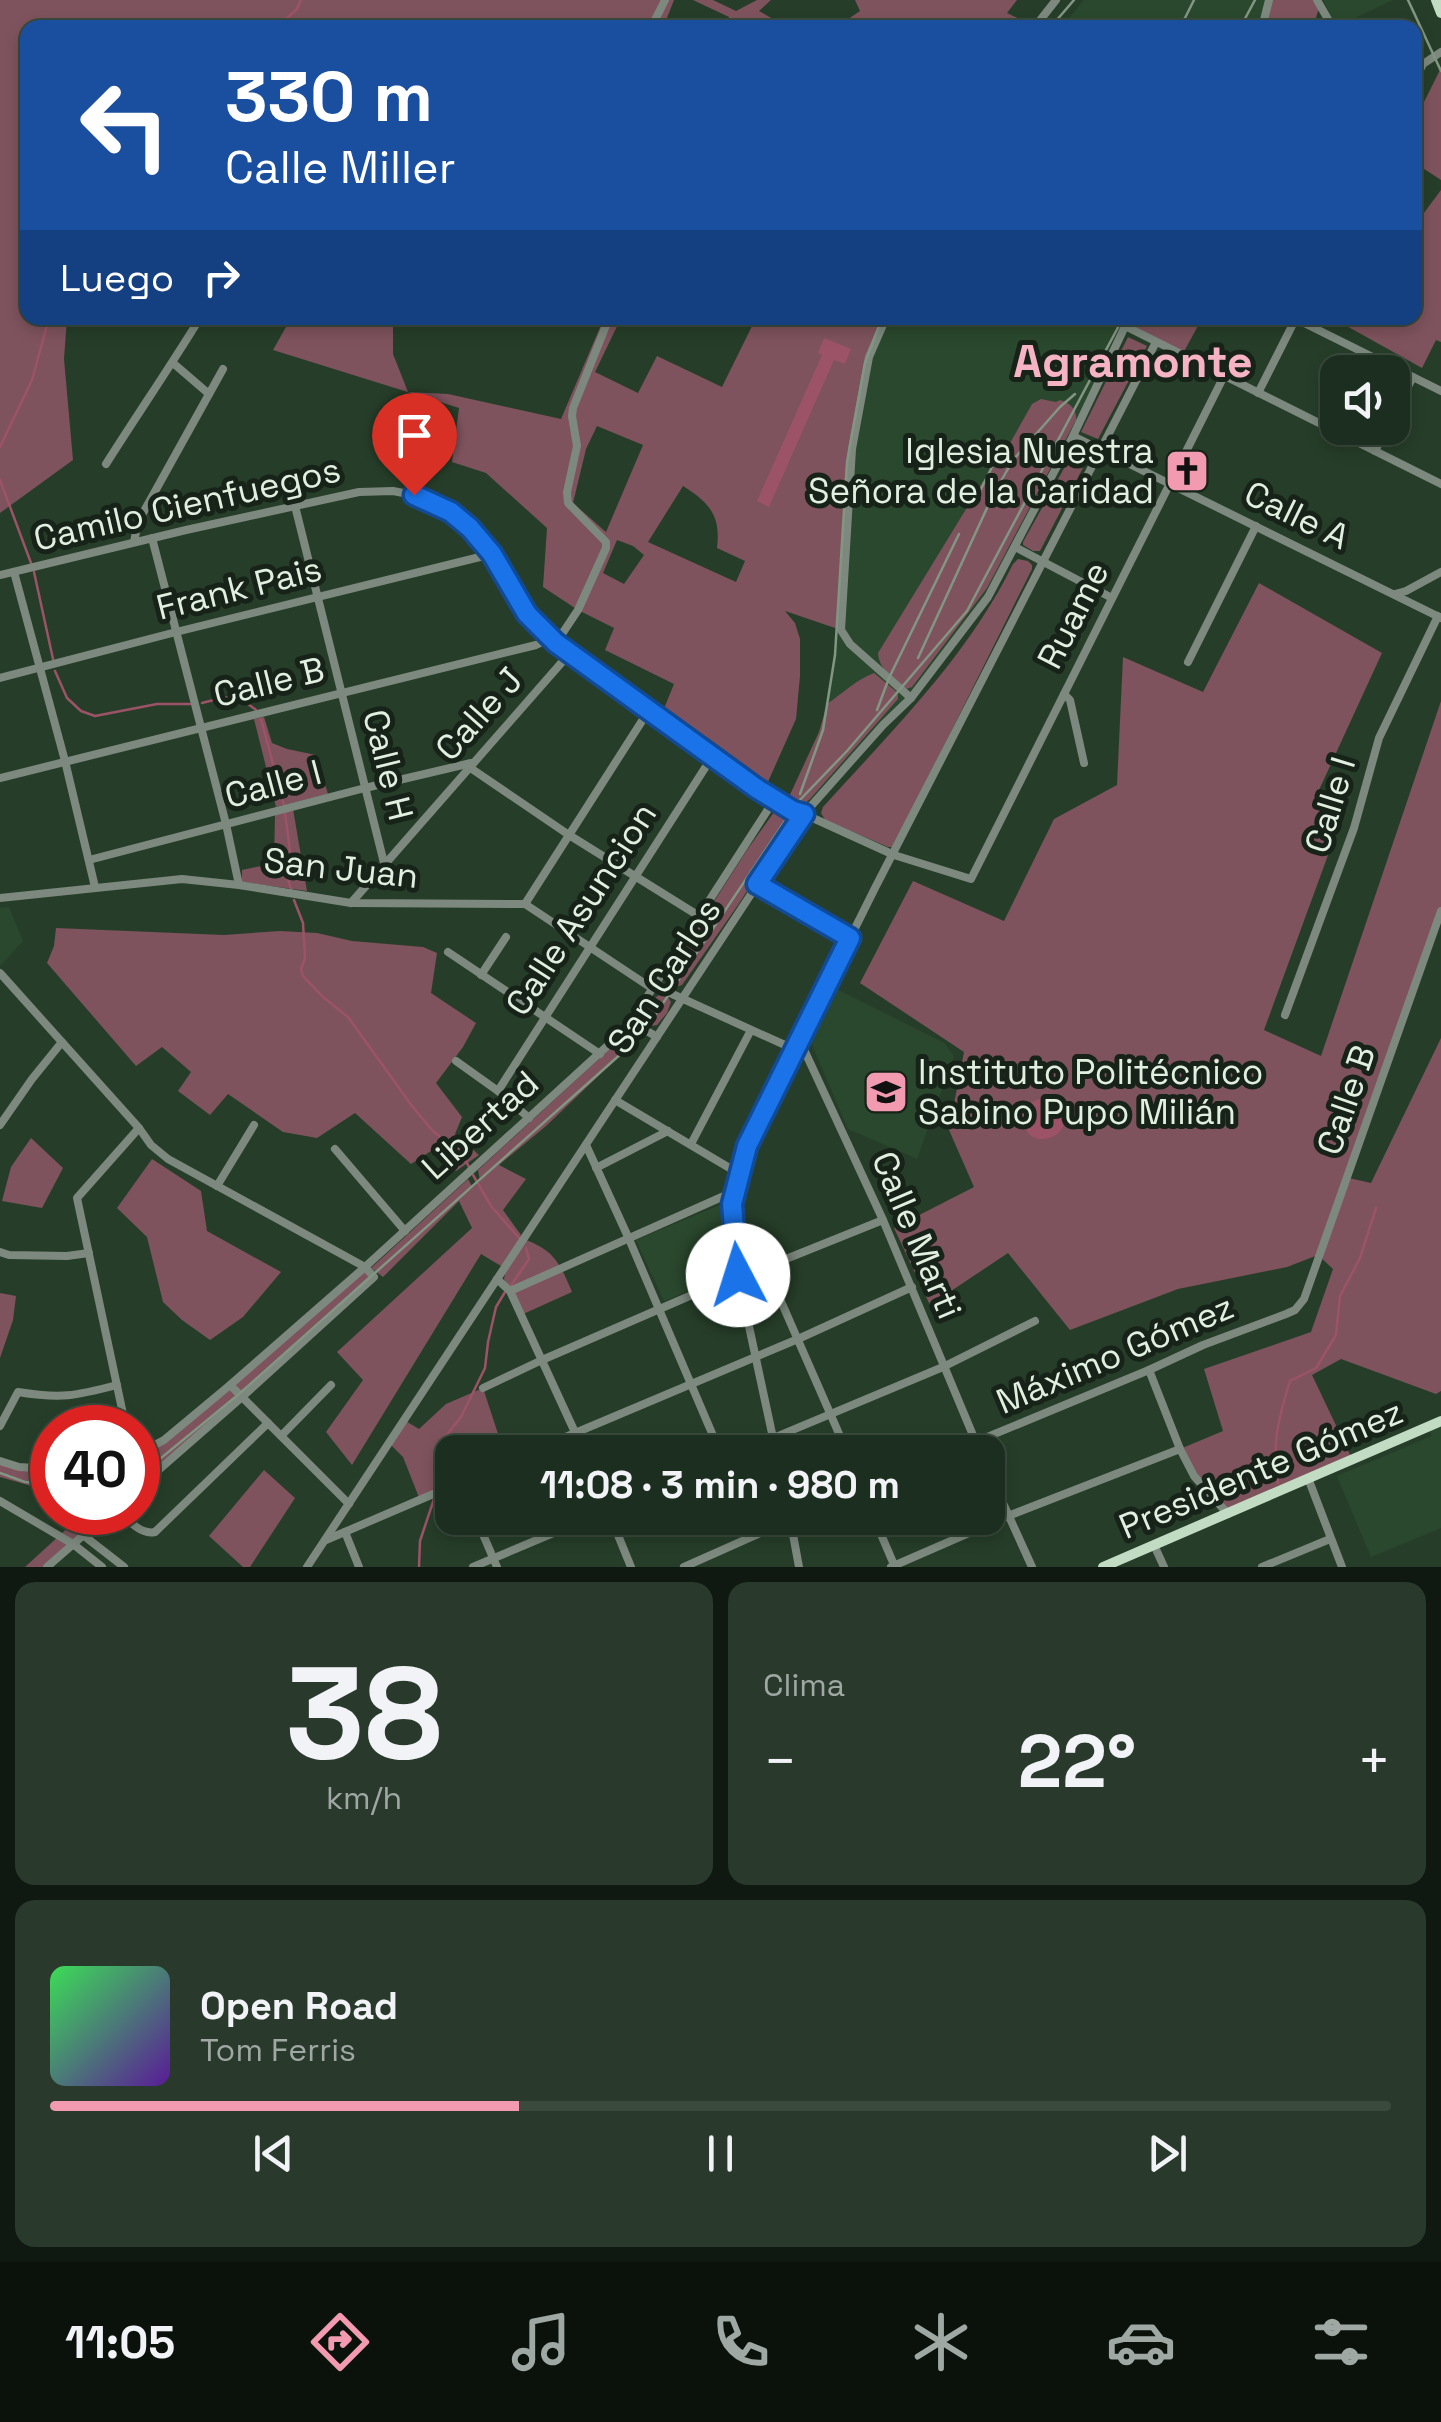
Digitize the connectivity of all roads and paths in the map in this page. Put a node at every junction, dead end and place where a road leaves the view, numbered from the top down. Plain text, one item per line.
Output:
1 (1056, 0) edge
2 (1436, 0) edge
3 (1441, 12) edge
4 (1040, 20) edge
5 (196, 325) edge
6 (606, 325) edge
7 (883, 325) edge
8 (1126, 325) edge
9 (1131, 325) edge
10 (1292, 325) edge
11 (1310, 325) edge
12 (1156, 342) junction
13 (174, 362) junction
14 (223, 369) dead end
15 (1224, 376) junction
16 (1413, 376) junction
17 (1410, 382) edge
18 (1441, 391) edge
19 (1258, 392) junction
20 (208, 394) junction
21 (1074, 436) junction
22 (1378, 445) edge
23 (1102, 449) junction
24 (1375, 451) junction
25 (106, 464) dead end
26 (1170, 483) junction
27 (1441, 484) edge
28 (295, 506) junction
29 (1256, 526) junction
30 (152, 538) junction
31 (134, 542) junction
32 (1015, 547) junction
33 (492, 554) junction
34 (1044, 561) junction
35 (14, 572) junction
36 (1441, 572) edge
37 (0, 575) edge
38 (1418, 585) junction
39 (1395, 594) junction
40 (317, 598) junction
41 (1112, 598) junction
42 (1420, 607) junction
43 (1439, 617) edge
44 (176, 632) junction
45 (553, 641) junction
46 (570, 654) junction
47 (1188, 662) dead end
48 (40, 667) junction
49 (0, 678) edge
50 (341, 693) junction
51 (1064, 694) junction
52 (911, 698) junction
53 (650, 710) junction
54 (200, 727) junction
55 (712, 757) junction
56 (65, 761) junction
57 (1084, 762) dead end
58 (470, 765) junction
59 (0, 778) edge
60 (365, 788) junction
61 (774, 800) junction
62 (804, 814) junction
63 (226, 824) junction
64 (569, 835) junction
65 (894, 855) junction
66 (88, 860) junction
67 (384, 863) junction
68 (634, 876) junction
69 (971, 880) joint
70 (757, 884) junction
71 (239, 885) junction
72 (95, 888) junction
73 (0, 898) edge
74 (351, 903) junction
75 (525, 904) junction
76 (1441, 911) edge
77 (699, 916) junction
78 (506, 937) dead end
79 (850, 938) junction
80 (588, 947) junction
81 (448, 952) dead end
82 (481, 975) junction
83 (1, 976) edge
84 (655, 986) junction
85 (682, 998) junction
86 (1285, 1015) dead end
87 (543, 1017) junction
88 (632, 1022) junction
89 (751, 1030) junction
90 (657, 1037) junction
91 (62, 1042) junction
92 (798, 1046) junction
93 (600, 1054) junction
94 (456, 1062) dead end
95 (498, 1091) junction
96 (615, 1100) junction
97 (529, 1118) junction
98 (0, 1125) edge
99 (254, 1125) dead end
100 (139, 1128) junction
101 (668, 1132) junction
102 (691, 1144) junction
103 (586, 1145) junction
104 (335, 1149) dead end
105 (596, 1168) junction
106 (738, 1172) junction
107 (217, 1186) junction
108 (733, 1192) junction
109 (883, 1220) junction
110 (405, 1230) junction
111 (629, 1239) junction
112 (0, 1252) edge
113 (89, 1252) junction
114 (365, 1266) junction
115 (766, 1267) junction
116 (738, 1275) junction
117 (496, 1280) junction
118 (912, 1287) junction
119 (510, 1291) junction
120 (1300, 1306) joint
121 (659, 1308) junction
122 (1034, 1321) dead end
123 (798, 1340) junction
124 (756, 1357) junction
125 (542, 1360) junction
126 (943, 1366) junction
127 (1149, 1370) junction
128 (117, 1384) junction
129 (691, 1384) junction
130 (230, 1385) junction
131 (331, 1385) dead end
132 (483, 1388) dead end
133 (242, 1397) junction
134 (121, 1405) edge
135 (832, 1415) junction
136 (1441, 1421) edge
137 (268, 1423) junction
138 (0, 1426) edge
139 (576, 1433) junction
140 (571, 1435) edge
141 (713, 1435) edge
142 (773, 1435) edge
143 (782, 1435) edge
144 (840, 1435) edge
145 (972, 1435) edge
146 (992, 1435) edge
147 (281, 1436) junction
148 (160, 1442) edge
149 (1180, 1449) junction
150 (0, 1461) edge
151 (30, 1467) edge
152 (160, 1469) edge
153 (1308, 1478) junction
154 (435, 1493) edge
155 (0, 1501) edge
156 (349, 1504) junction
157 (1005, 1509) edge
158 (1228, 1514) junction
159 (1008, 1516) junction
160 (160, 1527) edge
161 (345, 1532) junction
162 (84, 1535) joint
163 (483, 1535) edge
164 (553, 1535) edge
165 (618, 1535) edge
166 (754, 1535) edge
167 (794, 1535) edge
168 (881, 1535) edge
169 (326, 1540) junction
170 (1330, 1540) junction
171 (73, 1544) junction
172 (1154, 1546) junction
173 (495, 1562) edge
174 (47, 1567) edge
175 (102, 1567) edge
176 (124, 1567) edge
177 (307, 1567) edge
178 (360, 1567) edge
179 (473, 1567) edge
180 (631, 1567) edge
181 (684, 1567) edge
182 (799, 1567) edge
183 (894, 1567) edge
184 (1032, 1567) edge
185 (1103, 1567) edge
186 (1164, 1567) edge
187 (1262, 1567) edge
188 (1342, 1567) edge

1 - 4 street
2 - 3 main road
5 - 13 street
6 - 45 street
7 - 52 street
8 - 21 street, San Carlos
9 - 12 street
10 - 19 street
11 - 16 street
12 - 15 street
12 - 23 street
13 - 20 street
13 - 25 street
14 - 20 street
15 - 19 street
15 - 26 street, Ruame
16 - 17 street
16 - 18 street
19 - 24 street
20 - 31 street
21 - 23 street, Calle A
21 - 32 street, San Carlos
22 - 24 street
23 - 26 street, Calle A
23 - 34 street
24 - 27 street
26 - 29 street, Calle A
26 - 41 street, Ruame
28 - 30 street, Camilo Cienfuegos
28 - 33 street, Camilo Cienfuegos
28 - 40 street, Calle H
29 - 39 street, Calle A
29 - 47 street
30 - 31 street, Camilo Cienfuegos
30 - 44 street
31 - 35 street, Camilo Cienfuegos
32 - 34 street
32 - 52 street, San Carlos
33 - 40 street, Frank Pais
33 - 45 street, Camilo Cienfuegos
34 - 41 street
34 - 65 street
35 - 37 street, Camilo Cienfuegos
35 - 48 street
36 - 38 street
38 - 39 street
38 - 42 street
39 - 42 street, Calle A
40 - 44 street, Frank Pais
40 - 50 street, Calle H
41 - 51 street, Ruame
42 - 43 street, Calle A
43 - 86 street, Calle I
44 - 48 street, Frank Pais
44 - 54 street
45 - 46 street, Camilo Cienfuegos
45 - 50 street, Calle B
46 - 53 street, Camilo Cienfuegos
46 - 58 street, Calle J
48 - 49 street, Frank Pais
48 - 56 street
50 - 54 street, Calle B
50 - 60 street, Calle H
51 - 57 street
51 - 69 street, Ruame
52 - 62 street, San Carlos
53 - 55 street, Camilo Cienfuegos
53 - 64 street
54 - 56 street, Calle B
54 - 63 street
55 - 61 street, Camilo Cienfuegos
55 - 68 street, Calle Asuncion
56 - 59 street, Calle B
56 - 66 street
58 - 60 street, Calle I
58 - 64 street
58 - 67 street, Calle J
60 - 63 street, Calle I
60 - 67 street, Calle H
61 - 62 street, Camilo Cienfuegos
61 - 77 street, Libertad
62 - 65 street, Camilo Cienfuegos
62 - 70 street, San Carlos
63 - 66 street, Calle I
63 - 71 street
64 - 68 street
64 - 75 street
65 - 69 street, Camilo Cienfuegos
65 - 79 street
66 - 72 street
67 - 74 street, Calle J
68 - 77 street
68 - 80 street, Calle Asuncion
70 - 79 street
70 - 85 street, San Carlos
71 - 72 street, San Juan
71 - 74 street, San Juan
72 - 73 street, San Juan
74 - 75 street, San Juan
75 - 80 street
76 - 120 street, Calle B
77 - 84 street, Libertad
78 - 82 street
79 - 92 street
80 - 84 street
80 - 87 street, Calle Asuncion
81 - 82 street
82 - 87 street
83 - 91 street
84 - 85 street
84 - 88 street, Libertad
85 - 89 street
85 - 90 street, San Carlos
87 - 93 street
87 - 95 street, Calle Asuncion
88 - 90 street
88 - 93 street, Libertad
89 - 92 street
89 - 102 street
90 - 96 street, San Carlos
91 - 98 street
91 - 100 street
92 - 106 street
92 - 109 street, Calle Marti
93 - 97 street, Libertad
94 - 95 street
95 - 97 street
96 - 101 street
96 - 103 street, San Carlos
97 - 110 street, Libertad
99 - 107 street
100 - 107 street
100 - 113 street
101 - 102 street
101 - 105 street
102 - 106 street
103 - 105 street
103 - 117 street, San Carlos
104 - 110 street
105 - 111 street
106 - 108 street
107 - 114 street
108 - 111 street
108 - 116 street
109 - 115 street
109 - 118 street, Calle Marti
110 - 114 street, Libertad
111 - 119 street
111 - 121 street
112 - 113 street
113 - 128 street
114 - 130 street, Libertad
114 - 133 street
115 - 116 street
115 - 123 street
116 - 121 street
116 - 124 street
117 - 119 street
117 - 156 street, San Carlos
118 - 123 street
118 - 126 street, Calle Marti
119 - 125 street
120 - 127 street, Máximo Gómez
121 - 125 street
121 - 129 street
122 - 126 street
123 - 124 street
123 - 135 street
124 - 129 street
124 - 142 street
125 - 132 street
125 - 139 street
126 - 135 street
126 - 145 street, Calle Marti
127 - 146 street, Máximo Gómez
127 - 149 street
128 - 134 street
128 - 138 street
129 - 139 street
129 - 141 street
130 - 133 street
130 - 148 street, Libertad
131 - 147 street
133 - 137 street
133 - 152 street
135 - 143 street
135 - 144 street
136 - 153 main road, Presidente Gómez
137 - 147 street
137 - 160 street
139 - 140 street
147 - 156 street
149 - 158 street
149 - 159 street
150 - 151 street
153 - 158 main road, Presidente Gómez
153 - 170 street
154 - 161 street
155 - 171 street
156 - 169 street, San Carlos
157 - 159 street
158 - 172 main road, Presidente Gómez
159 - 183 street
159 - 184 street
161 - 169 street
161 - 178 street
162 - 171 street
162 - 176 street
163 - 173 street
164 - 173 street
165 - 180 street
166 - 181 street
167 - 182 street
168 - 183 street
169 - 177 street, San Carlos
170 - 187 street
170 - 188 street
171 - 174 street
171 - 175 street
172 - 185 main road, Presidente Gómez
172 - 186 street
173 - 179 street

